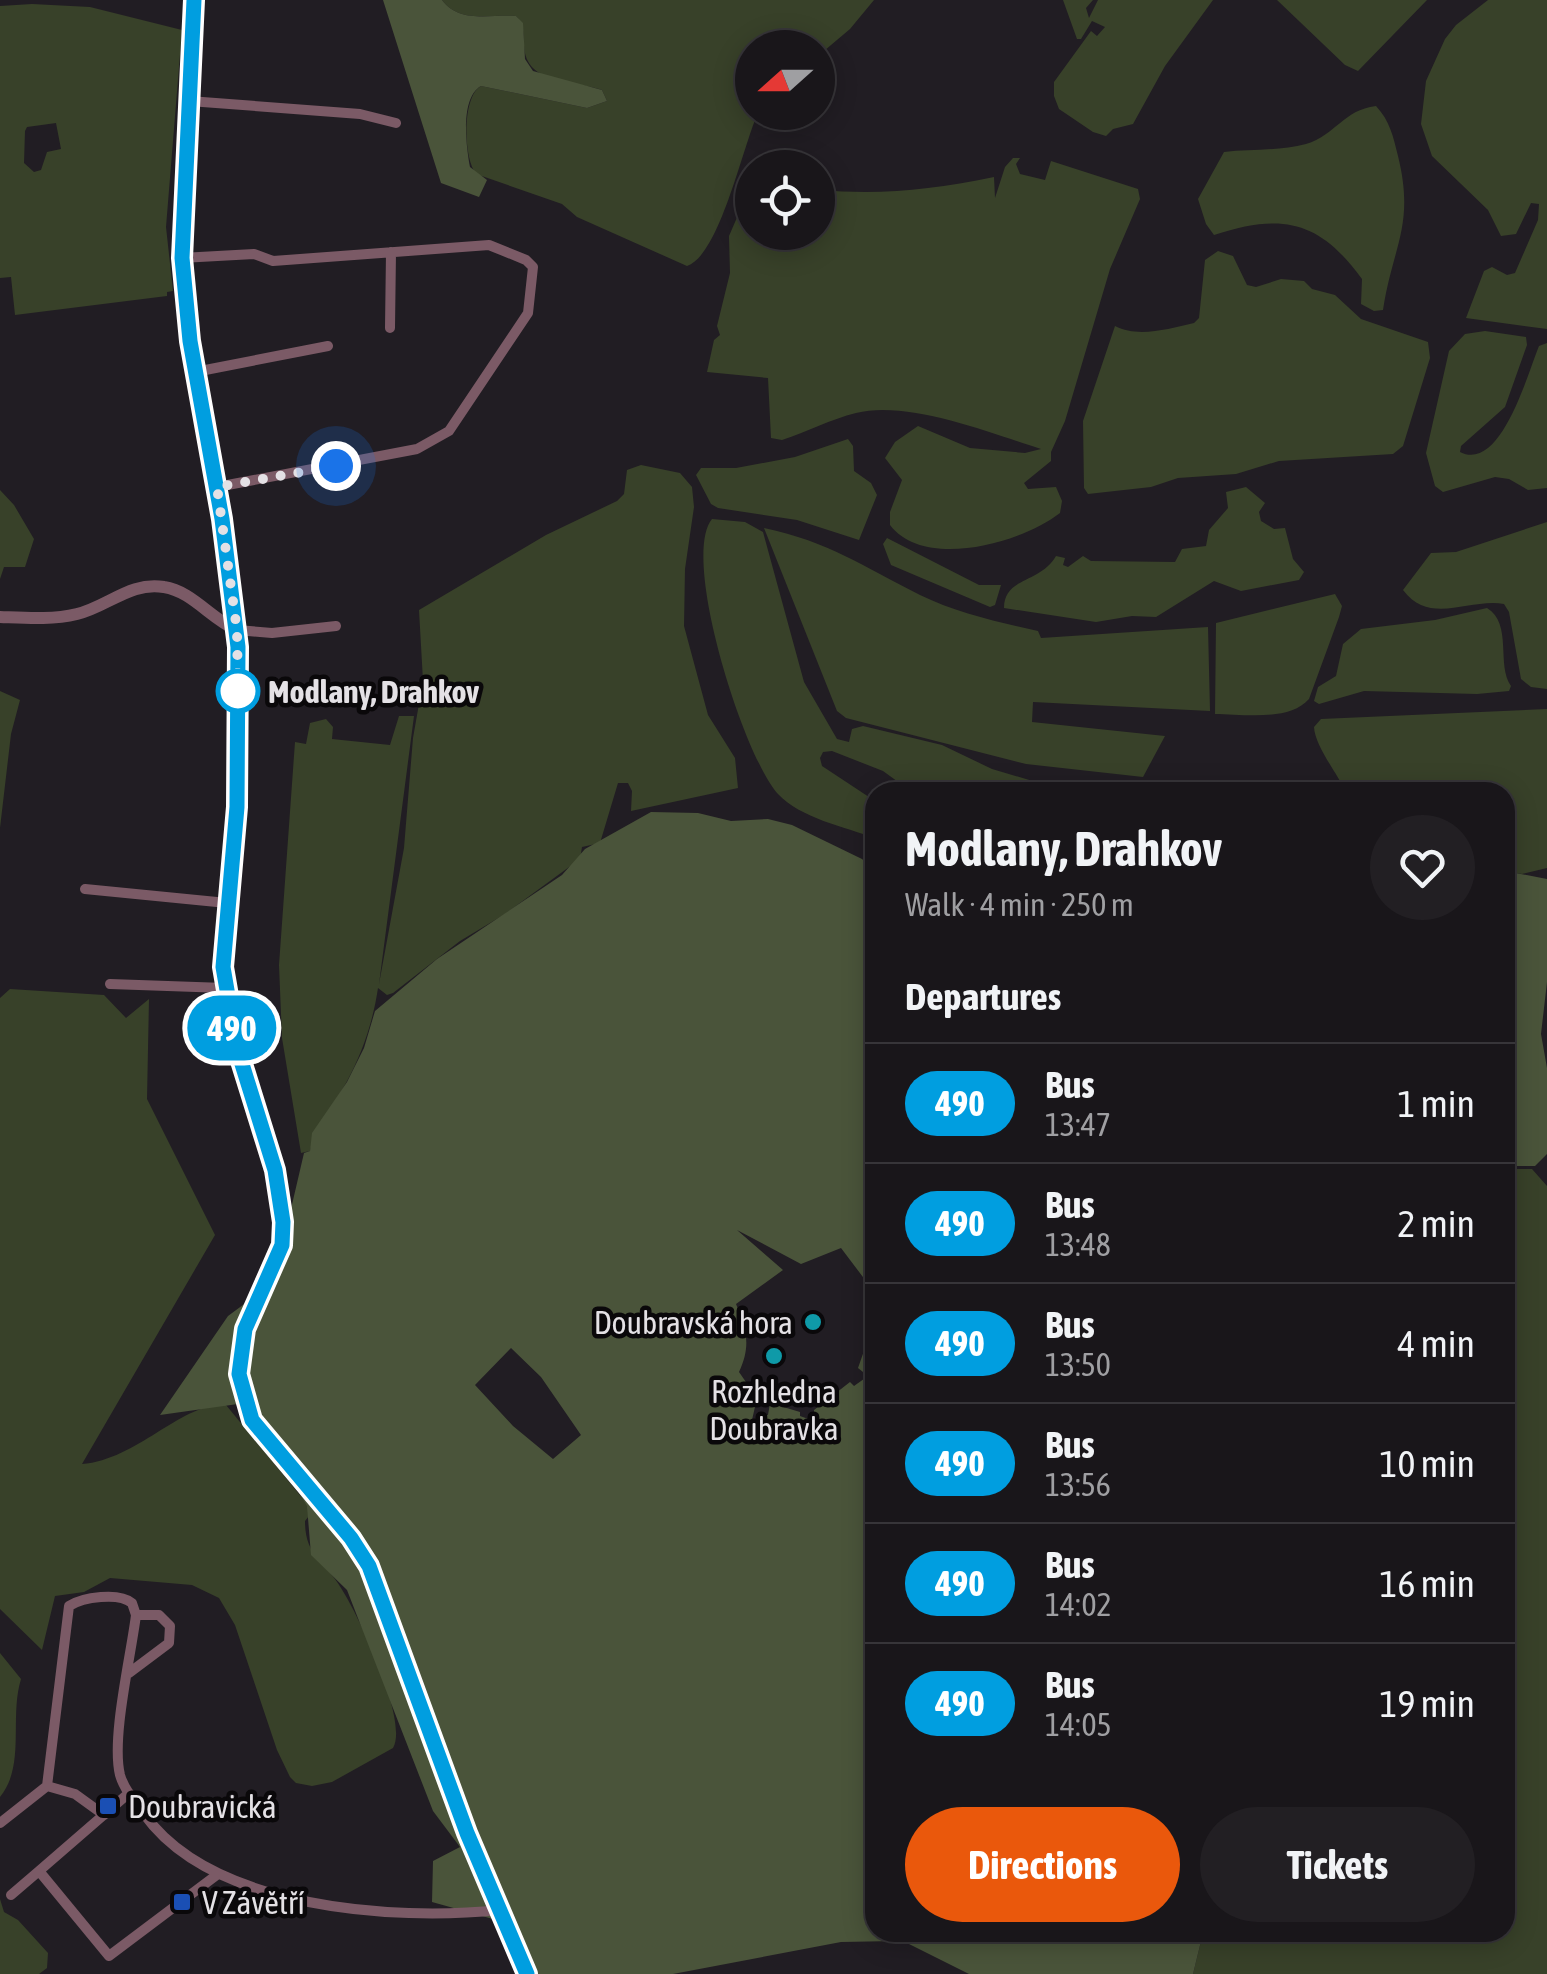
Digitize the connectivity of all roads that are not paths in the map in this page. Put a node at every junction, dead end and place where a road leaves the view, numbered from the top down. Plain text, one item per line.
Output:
1 (194, 0) edge
2 (189, 100) junction
3 (396, 123) dead end
4 (391, 252) junction
5 (182, 258) junction
6 (390, 328) dead end
7 (328, 346) dead end
8 (194, 372) junction
9 (217, 487) junction
10 (0, 617) edge
11 (336, 626) dead end
12 (237, 630) junction
13 (85, 889) dead end
14 (227, 903) junction
15 (110, 984) dead end
16 (225, 988) junction
17 (136, 1615) junction
18 (129, 1673) junction
19 (47, 1786) junction
20 (129, 1794) junction
21 (104, 1815) junction
22 (0, 1823) edge
23 (39, 1871) junction
24 (218, 1874) junction
25 (11, 1895) dead end
26 (500, 1910) junction
27 (527, 1974) edge

1 - 2 street
2 - 3 street
2 - 5 street
4 - 5 street
4 - 6 street
4 - 9 street
5 - 8 street
7 - 8 street
8 - 9 street
9 - 12 street
10 - 12 street
11 - 12 street
12 - 14 street
13 - 14 street
14 - 16 street
15 - 16 street
16 - 26 street
17 - 18 street
17 - 18 street
17 - 19 street
18 - 20 street
19 - 21 street
19 - 22 street
20 - 21 street
20 - 24 street
21 - 23 street
23 - 24 street
23 - 25 street
24 - 26 street
26 - 27 street

